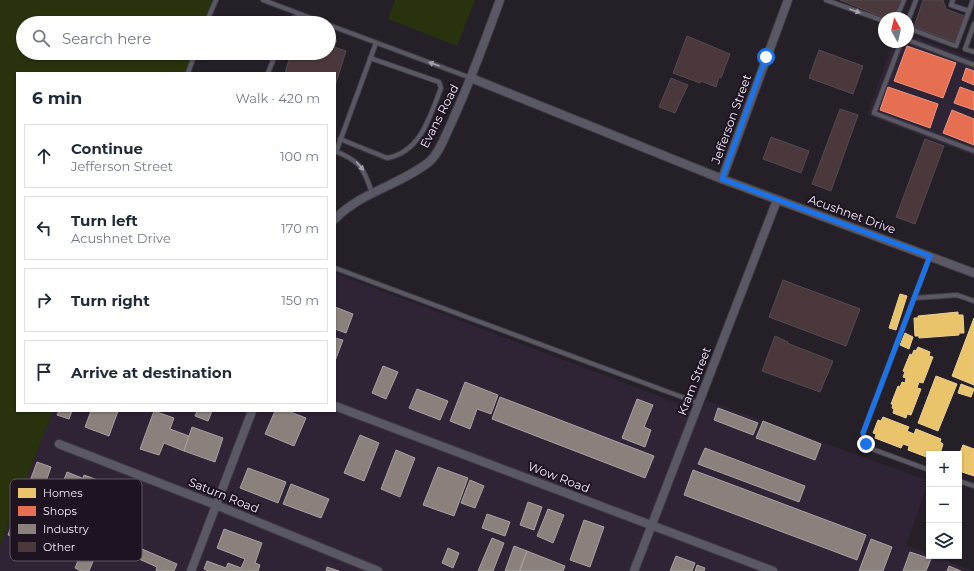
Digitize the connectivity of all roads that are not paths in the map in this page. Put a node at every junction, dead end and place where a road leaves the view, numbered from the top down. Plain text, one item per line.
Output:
1 (216, 0) edge
2 (263, 0) edge
3 (500, 0) edge
4 (788, 0) edge
5 (826, 0) edge
6 (904, 0) edge
7 (916, 0) edge
8 (953, 0) edge
9 (973, 0) edge
10 (969, 11) junction
11 (899, 12) edge
12 (911, 12) edge
13 (209, 16) edge
14 (304, 16) edge
15 (878, 19) edge
16 (974, 24) edge
17 (336, 28) edge
18 (914, 30) edge
19 (914, 42) edge
20 (376, 43) junction
21 (898, 48) edge
22 (974, 52) edge
23 (370, 58) junction
24 (193, 60) edge
25 (273, 60) edge
26 (974, 65) edge
27 (188, 72) edge
28 (268, 72) edge
29 (471, 78) junction
30 (340, 139) junction
31 (336, 149) edge
32 (336, 151) edge
33 (974, 151) edge
34 (722, 179) junction
35 (372, 193) junction
36 (777, 200) junction
37 (336, 218) edge
38 (930, 256) junction
39 (336, 268) edge
40 (974, 273) edge
41 (915, 298) junction
42 (974, 301) edge
43 (698, 403) junction
44 (336, 406) edge
45 (252, 412) edge
46 (59, 444) dead end
47 (926, 469) edge
48 (962, 482) edge
49 (974, 486) edge
50 (216, 505) junction
51 (651, 524) junction
52 (191, 571) edge
53 (378, 571) edge
54 (634, 571) edge
55 (773, 571) edge

1 - 13 lane
2 - 14 lane
3 - 29 street, Evans Road
4 - 34 street, Jefferson Street
5 -> 15 lane
6 - 11 lane
7 - 12 lane
8 - 10 lane
9 - 10 lane
10 - 18 lane
16 - 22 lane
17 - 20 lane
19 - 26 lane
20 - 23 lane
29 -> 20 lane
21 - 33 lane
23 - 30 lane
23 - 30 lane
24 - 27 lane
25 - 28 lane
29 - 34 street, Acushnet Drive
29 - 35 street, Evans Road
30 - 31 lane
32 -> 35 lane
34 - 36 street, Acushnet Drive
35 - 37 street, Evans Road
36 - 38 street, Acushnet Drive
36 - 43 street, Kram Street
38 - 40 street, Acushnet Drive
38 - 41 lane
39 - 43 lane
41 - 42 lane
41 - 47 lane
43 - 51 street, Kram Street
44 - 51 street, Wow Road
45 - 50 street
46 - 50 street, Saturn Road
48 - 49 lane
50 - 52 street
50 - 53 street, Saturn Road
51 - 54 street, Kram Street
51 - 55 street, Wow Road

